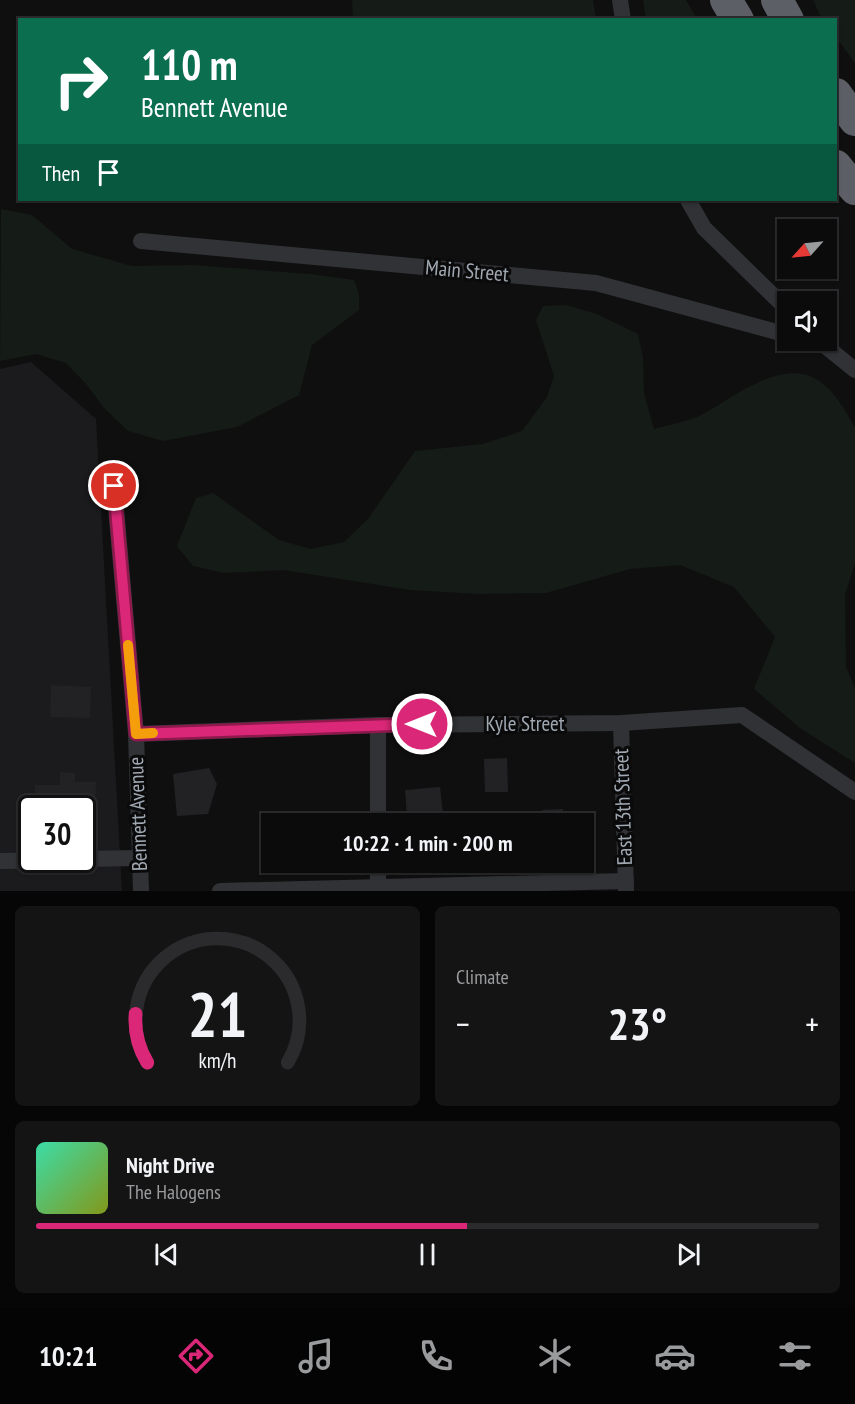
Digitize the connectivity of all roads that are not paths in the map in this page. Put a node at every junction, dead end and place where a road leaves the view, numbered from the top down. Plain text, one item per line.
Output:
1 (620, 0) edge
2 (726, 0) edge
3 (777, 0) edge
4 (623, 18) edge
5 (737, 18) edge
6 (787, 18) edge
7 (837, 95) edge
8 (855, 120) edge
9 (837, 167) edge
10 (855, 189) edge
11 (689, 201) edge
12 (141, 241) dead end
13 (777, 299) edge
14 (777, 332) edge
15 (829, 351) edge
16 (855, 370) edge
17 (114, 486) dead end
18 (621, 723) junction
19 (378, 725) junction
20 (136, 734) junction
21 (855, 792) edge
22 (378, 813) edge
23 (139, 858) junction
24 (96, 859) edge
25 (0, 861) edge
26 (18, 861) edge
27 (626, 886) edge
28 (378, 888) edge
29 (141, 891) edge
30 (220, 891) edge

1 - 4 street
2 - 5 highway
3 - 6 highway
7 - 8 highway
9 - 10 highway
11 - 13 street
12 - 14 street, Main Street
15 - 16 street
17 - 20 street, Bennett Avenue
18 - 19 street, Kyle Street
18 - 21 street, Kyle Street
18 - 27 street, East 13th Street
19 - 20 street, Kyle Street
19 - 22 street
20 - 23 street, Bennett Avenue
23 - 24 street
23 - 29 street, Bennett Avenue
25 - 26 street
27 - 28 street
28 - 30 street

